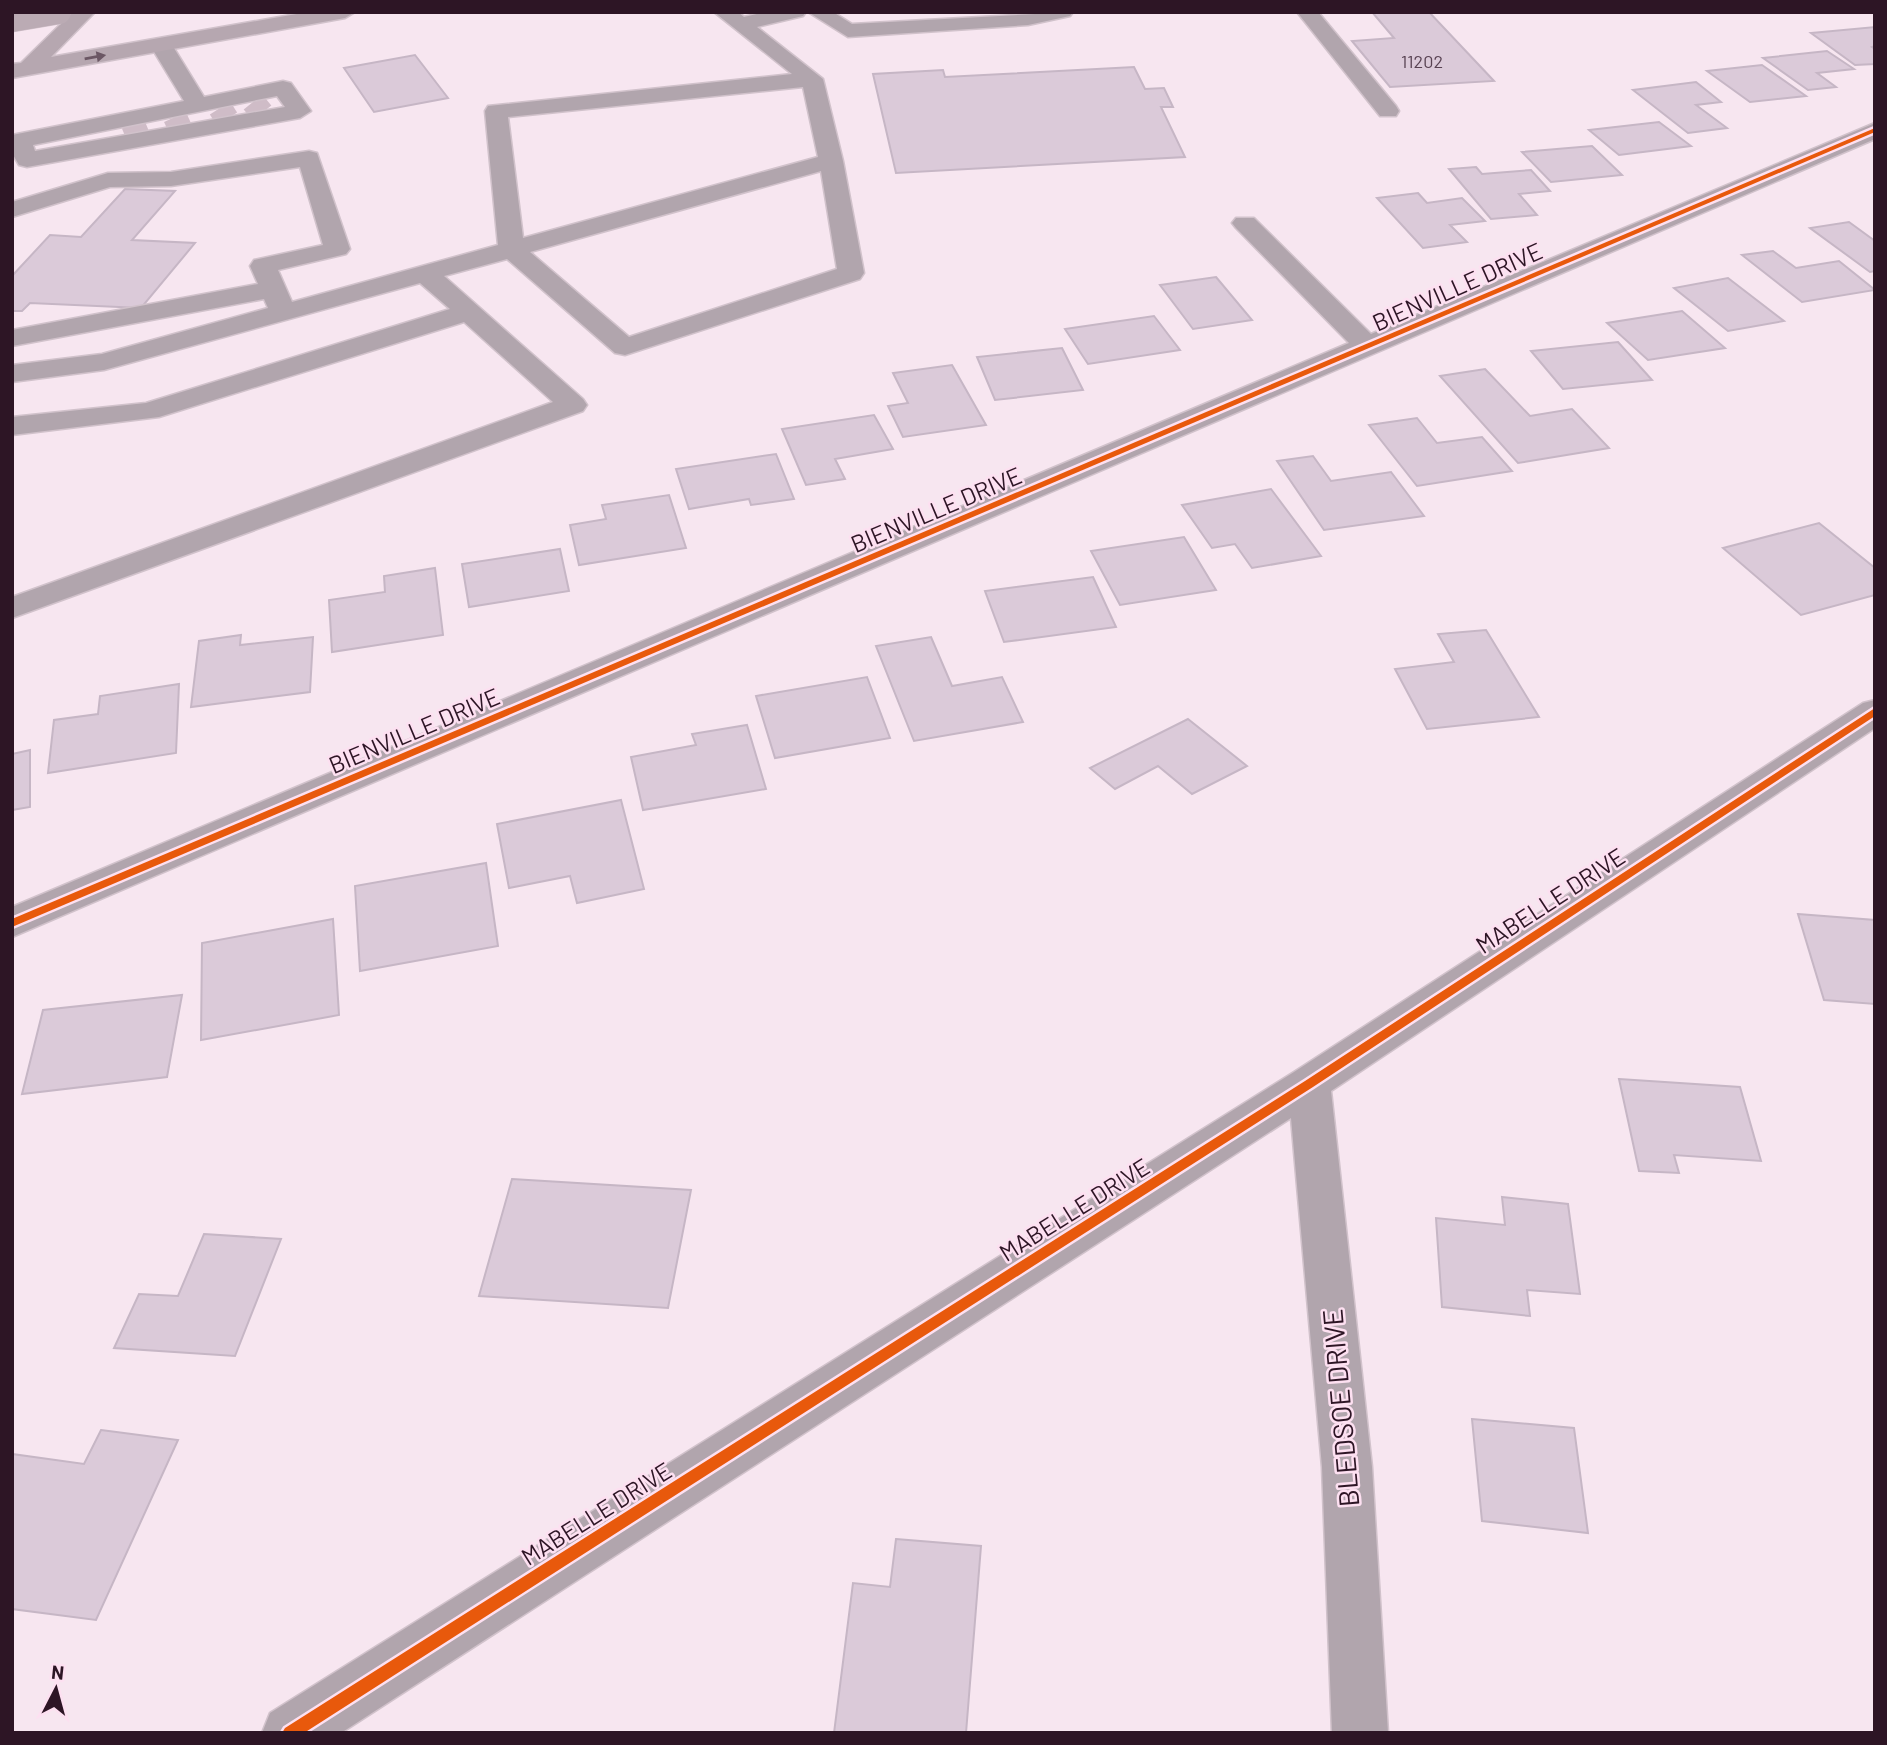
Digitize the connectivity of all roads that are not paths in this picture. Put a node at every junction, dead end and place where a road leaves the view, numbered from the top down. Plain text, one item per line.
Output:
1 (35, 12) edge
2 (59, 12) edge
3 (85, 12) edge
4 (796, 12) edge
5 (818, 12) edge
6 (1063, 12) edge
7 (1307, 12) edge
8 (338, 14) edge
9 (209, 16) dead end
10 (731, 18) edge
11 (12, 20) edge
12 (12, 33) edge
13 (160, 45) junction
14 (17, 74) edge
15 (812, 79) junction
16 (257, 107) dead end
17 (218, 111) junction
18 (1388, 111) dead end
19 (177, 122) junction
20 (1875, 130) edge
21 (16, 141) edge
22 (831, 161) junction
23 (12, 210) edge
24 (1245, 223) dead end
25 (511, 250) junction
26 (427, 275) junction
27 (272, 289) junction
28 (469, 313) junction
29 (284, 314) junction
30 (12, 338) edge
31 (1369, 348) junction
32 (12, 374) edge
33 (12, 426) edge
34 (12, 608) edge
35 (1875, 711) edge
36 (12, 923) edge
37 (1309, 1084) junction
38 (290, 1733) edge
39 (1360, 1733) edge

1 - 12 main road
2 - 11 highway, bridge
3 - 14 main road
4 - 10 street
5 - 6 street
7 - 18 street
8 - 9 main road
8 - 13 main road
10 - 15 street
14 -> 13 main road
13 - 17 street
15 - 22 street
15 - 25 street
16 - 17 street
17 - 19 street
17 - 19 street
19 - 21 street
20 - 31 street, BIENVILLE DRIVE
22 - 25 street
22 - 25 street
23 - 27 street
24 - 31 street
25 - 26 street
26 - 28 street
26 - 29 street
27 - 29 street
27 - 30 street
28 - 33 street
28 - 34 street
29 - 32 street
31 - 36 street, BIENVILLE DRIVE
35 - 37 street, MABELLE DRIVE
37 - 38 street, MABELLE DRIVE
37 - 39 street, BLEDSOE DRIVE

